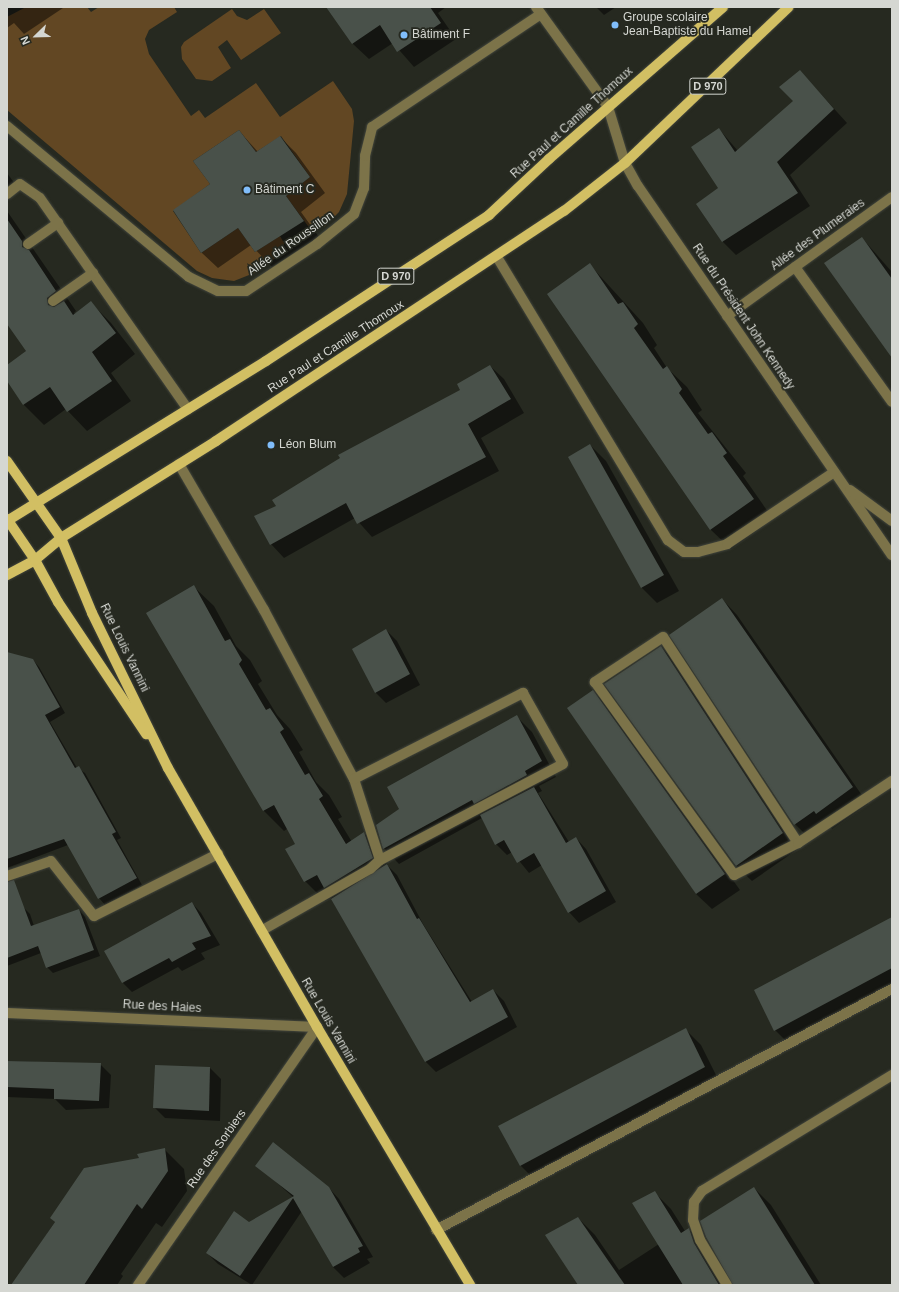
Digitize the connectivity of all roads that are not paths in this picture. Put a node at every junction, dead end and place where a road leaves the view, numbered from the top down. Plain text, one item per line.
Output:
1 (723, 7) edge
2 (789, 7) edge
3 (539, 10) edge
4 (608, 107) junction
5 (7, 126) edge
6 (625, 163) junction
7 (7, 194) edge
8 (892, 197) edge
9 (58, 223) junction
10 (28, 244) dead end
11 (497, 257) junction
12 (795, 267) junction
13 (93, 273) junction
14 (53, 301) dead end
15 (727, 316) junction
16 (892, 402) edge
17 (188, 409) junction
18 (7, 460) edge
19 (179, 464) junction
20 (834, 472) junction
21 (842, 484) junction
22 (37, 503) junction
23 (7, 520) edge
24 (892, 521) edge
25 (61, 538) junction
26 (892, 555) edge
27 (35, 560) junction
28 (7, 575) edge
29 (168, 768) junction
30 (354, 779) junction
31 (892, 781) edge
32 (798, 843) junction
33 (218, 854) junction
34 (380, 860) junction
35 (7, 876) edge
36 (262, 931) junction
37 (892, 989) edge
38 (7, 1013) edge
39 (317, 1027) junction
40 (892, 1075) edge
41 (436, 1230) junction
42 (138, 1285) edge
43 (470, 1285) edge
44 (727, 1285) edge

1 - 4 main road, Rue Paul et Camille Thomoux / D 970
2 - 6 main road, Rue Paul et Camille Thomoux / D 970
3 - 4 street, Rue du Président John Kennedy
3 - 5 street, Allée du Roussillon
4 - 6 street, Rue du Président John Kennedy
4 - 17 main road, Rue Paul et Camille Thomoux / D 970
6 - 11 main road, Rue Paul et Camille Thomoux / D 970
6 - 15 street, Rue du Président John Kennedy
7 - 9 street
8 - 12 street, Allée des Plumeraies
9 - 10 street
9 - 13 street
11 - 19 main road, Rue Paul et Camille Thomoux / D 970
11 - 20 street
12 - 15 street, Allée des Plumeraies
12 - 16 street
13 - 14 street
13 - 17 street
15 - 20 street, Rue du Président John Kennedy
17 - 22 main road, Rue Paul et Camille Thomoux / D 970
18 - 22 main road, Rue Louis Vannini
19 - 25 main road, Rue Paul et Camille Thomoux / D 970
19 - 30 street
20 - 21 street, Rue du Président John Kennedy
21 - 24 street, Rue du Président John Kennedy
21 - 26 street, Rue du Président John Kennedy
22 - 23 main road, Rue Paul et Camille Thomoux / D 970
22 - 25 main road, Rue Louis Vannini
23 - 27 main road, Rue Louis Vannini
25 - 27 main road, Rue Paul et Camille Thomoux / D 970
25 - 29 main road, Rue Louis Vannini
27 - 28 main road, Rue Paul et Camille Thomoux / D 970
27 - 29 main road, Rue Louis Vannini
29 - 33 main road, Rue Louis Vannini
30 - 34 street
30 - 34 street
31 - 32 street
32 - 32 street
33 - 35 street
33 - 36 main road, Rue Louis Vannini
34 - 36 street
36 - 39 main road, Rue Louis Vannini
37 - 41 street
38 - 39 street, Rue des Haies
39 - 41 main road, Rue Louis Vannini
39 - 42 street, Rue des Sorbiers
40 - 44 street
41 - 43 main road, Rue Louis Vannini

